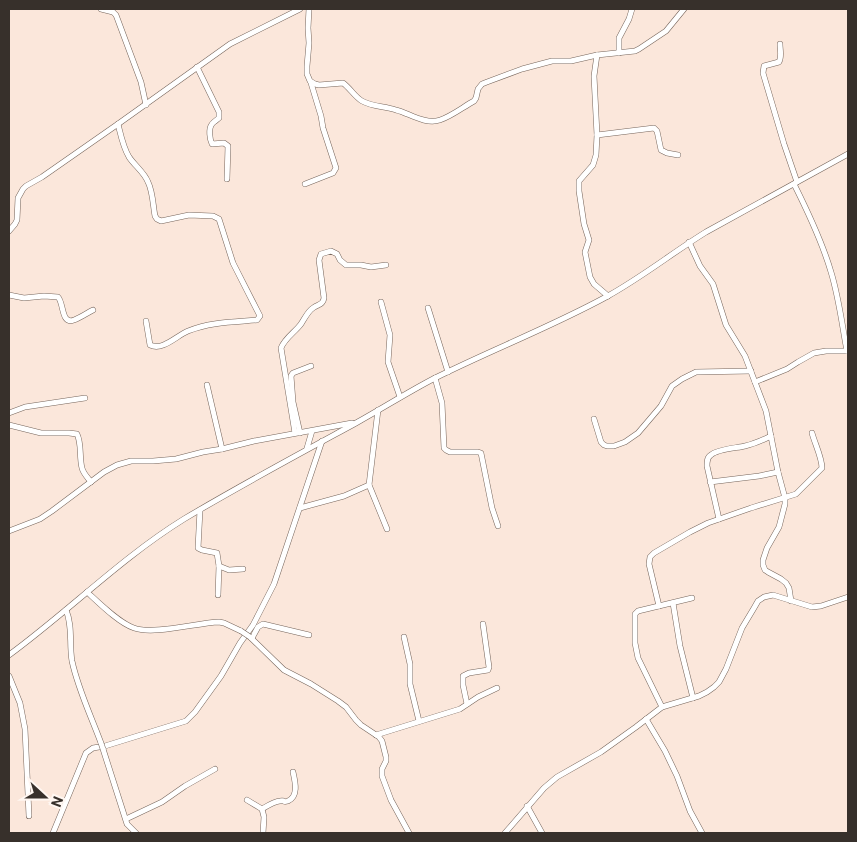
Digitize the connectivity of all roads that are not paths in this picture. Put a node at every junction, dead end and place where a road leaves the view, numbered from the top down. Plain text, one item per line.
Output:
1 (101, 9) edge
2 (300, 9) edge
3 (309, 9) edge
4 (632, 9) edge
5 (684, 9) edge
6 (780, 44) dead end
7 (619, 53) junction
8 (597, 55) junction
9 (197, 67) junction
10 (311, 83) junction
11 (146, 104) junction
12 (118, 124) junction
13 (597, 136) junction
14 (848, 154) edge
15 (678, 155) dead end
16 (227, 179) dead end
17 (796, 183) junction
18 (306, 184) dead end
19 (9, 231) edge
20 (689, 242) junction
21 (386, 265) dead end
22 (9, 295) edge
23 (608, 296) junction
24 (381, 302) dead end
25 (428, 308) dead end
26 (93, 310) dead end
27 (146, 321) dead end
28 (848, 351) edge
29 (311, 366) dead end
30 (751, 371) junction
31 (448, 372) junction
32 (435, 378) junction
33 (755, 382) junction
34 (207, 385) dead end
35 (85, 398) dead end
36 (400, 398) junction
37 (378, 410) junction
38 (9, 413) edge
39 (594, 419) dead end
40 (358, 422) junction
41 (9, 425) edge
42 (312, 431) junction
43 (297, 433) junction
44 (812, 433) dead end
45 (771, 436) junction
46 (322, 441) junction
47 (307, 448) junction
48 (222, 449) junction
49 (778, 472) junction
50 (91, 482) junction
51 (710, 482) junction
52 (369, 485) junction
53 (785, 498) junction
54 (300, 508) junction
55 (200, 510) junction
56 (719, 519) junction
57 (498, 526) dead end
58 (387, 529) dead end
59 (9, 531) edge
60 (219, 566) junction
61 (243, 570) dead end
62 (87, 592) junction
63 (218, 595) dead end
64 (848, 597) edge
65 (692, 598) dead end
66 (791, 601) junction
67 (673, 603) junction
68 (659, 606) junction
69 (66, 610) junction
70 (483, 624) dead end
71 (309, 635) dead end
72 (404, 637) dead end
73 (251, 638) junction
74 (9, 655) edge
75 (9, 676) edge
76 (497, 688) dead end
77 (693, 698) junction
78 (468, 704) junction
79 (662, 707) junction
80 (646, 720) junction
81 (419, 721) junction
82 (376, 735) junction
83 (215, 769) dead end
84 (293, 772) dead end
85 (247, 800) dead end
86 (527, 806) junction
87 (262, 808) junction
88 (29, 816) dead end
89 (127, 821) junction
90 (53, 833) edge
91 (129, 833) edge
92 (136, 833) edge
93 (263, 833) edge
94 (409, 833) edge
95 (505, 833) edge
96 (542, 833) edge
97 (702, 833) edge

1 - 11 street
2 - 9 street
3 - 10 street
4 - 7 street
5 - 7 street
6 - 17 street
7 - 8 street
8 - 10 street
8 - 13 street
9 - 11 street
9 - 16 street
10 - 18 street
11 - 12 street
12 - 19 street
12 - 27 street
13 - 15 street
13 - 23 street
14 - 17 street
17 - 20 street
17 - 28 street
20 - 23 street
20 - 30 street
21 - 43 street
22 - 26 street
23 - 31 street
24 - 36 street
25 - 31 street
28 - 33 street
29 - 43 street
30 - 33 street
30 - 39 street
31 - 32 street
32 - 36 street
32 - 57 street
33 - 45 street
34 - 48 street
35 - 38 street
36 - 37 street
37 - 40 street
37 - 52 street
40 - 42 street
40 - 46 street
41 - 50 street
42 - 43 street
42 - 47 street
43 - 48 street
44 - 53 street
45 - 49 street
45 - 51 street
46 - 47 street
46 - 54 street
47 - 55 street
48 - 50 street
49 - 51 street
49 - 53 street
50 - 59 street
51 - 56 street
52 - 54 street
52 - 58 street
53 - 56 street
53 - 66 street
54 - 90 street
55 - 60 street
55 - 62 street
56 - 68 street
60 - 61 street
60 - 63 street
62 - 69 street
62 - 73 street, bridge
64 - 66 street
65 - 67 street
66 - 77 street
67 - 68 street
67 - 77 street
68 - 79 street
69 - 74 street
69 - 89 street
70 - 78 street
71 - 73 street
72 - 81 street
73 - 82 street
75 - 88 street
76 - 78 street
77 - 79 street
78 - 81 street
79 - 80 street
80 - 86 street
80 - 97 street
81 - 82 street
82 - 94 street
83 - 89 street
84 - 87 street
85 - 87 street
86 - 95 street
86 - 96 street
87 - 93 street
89 - 91 street
89 - 92 street

